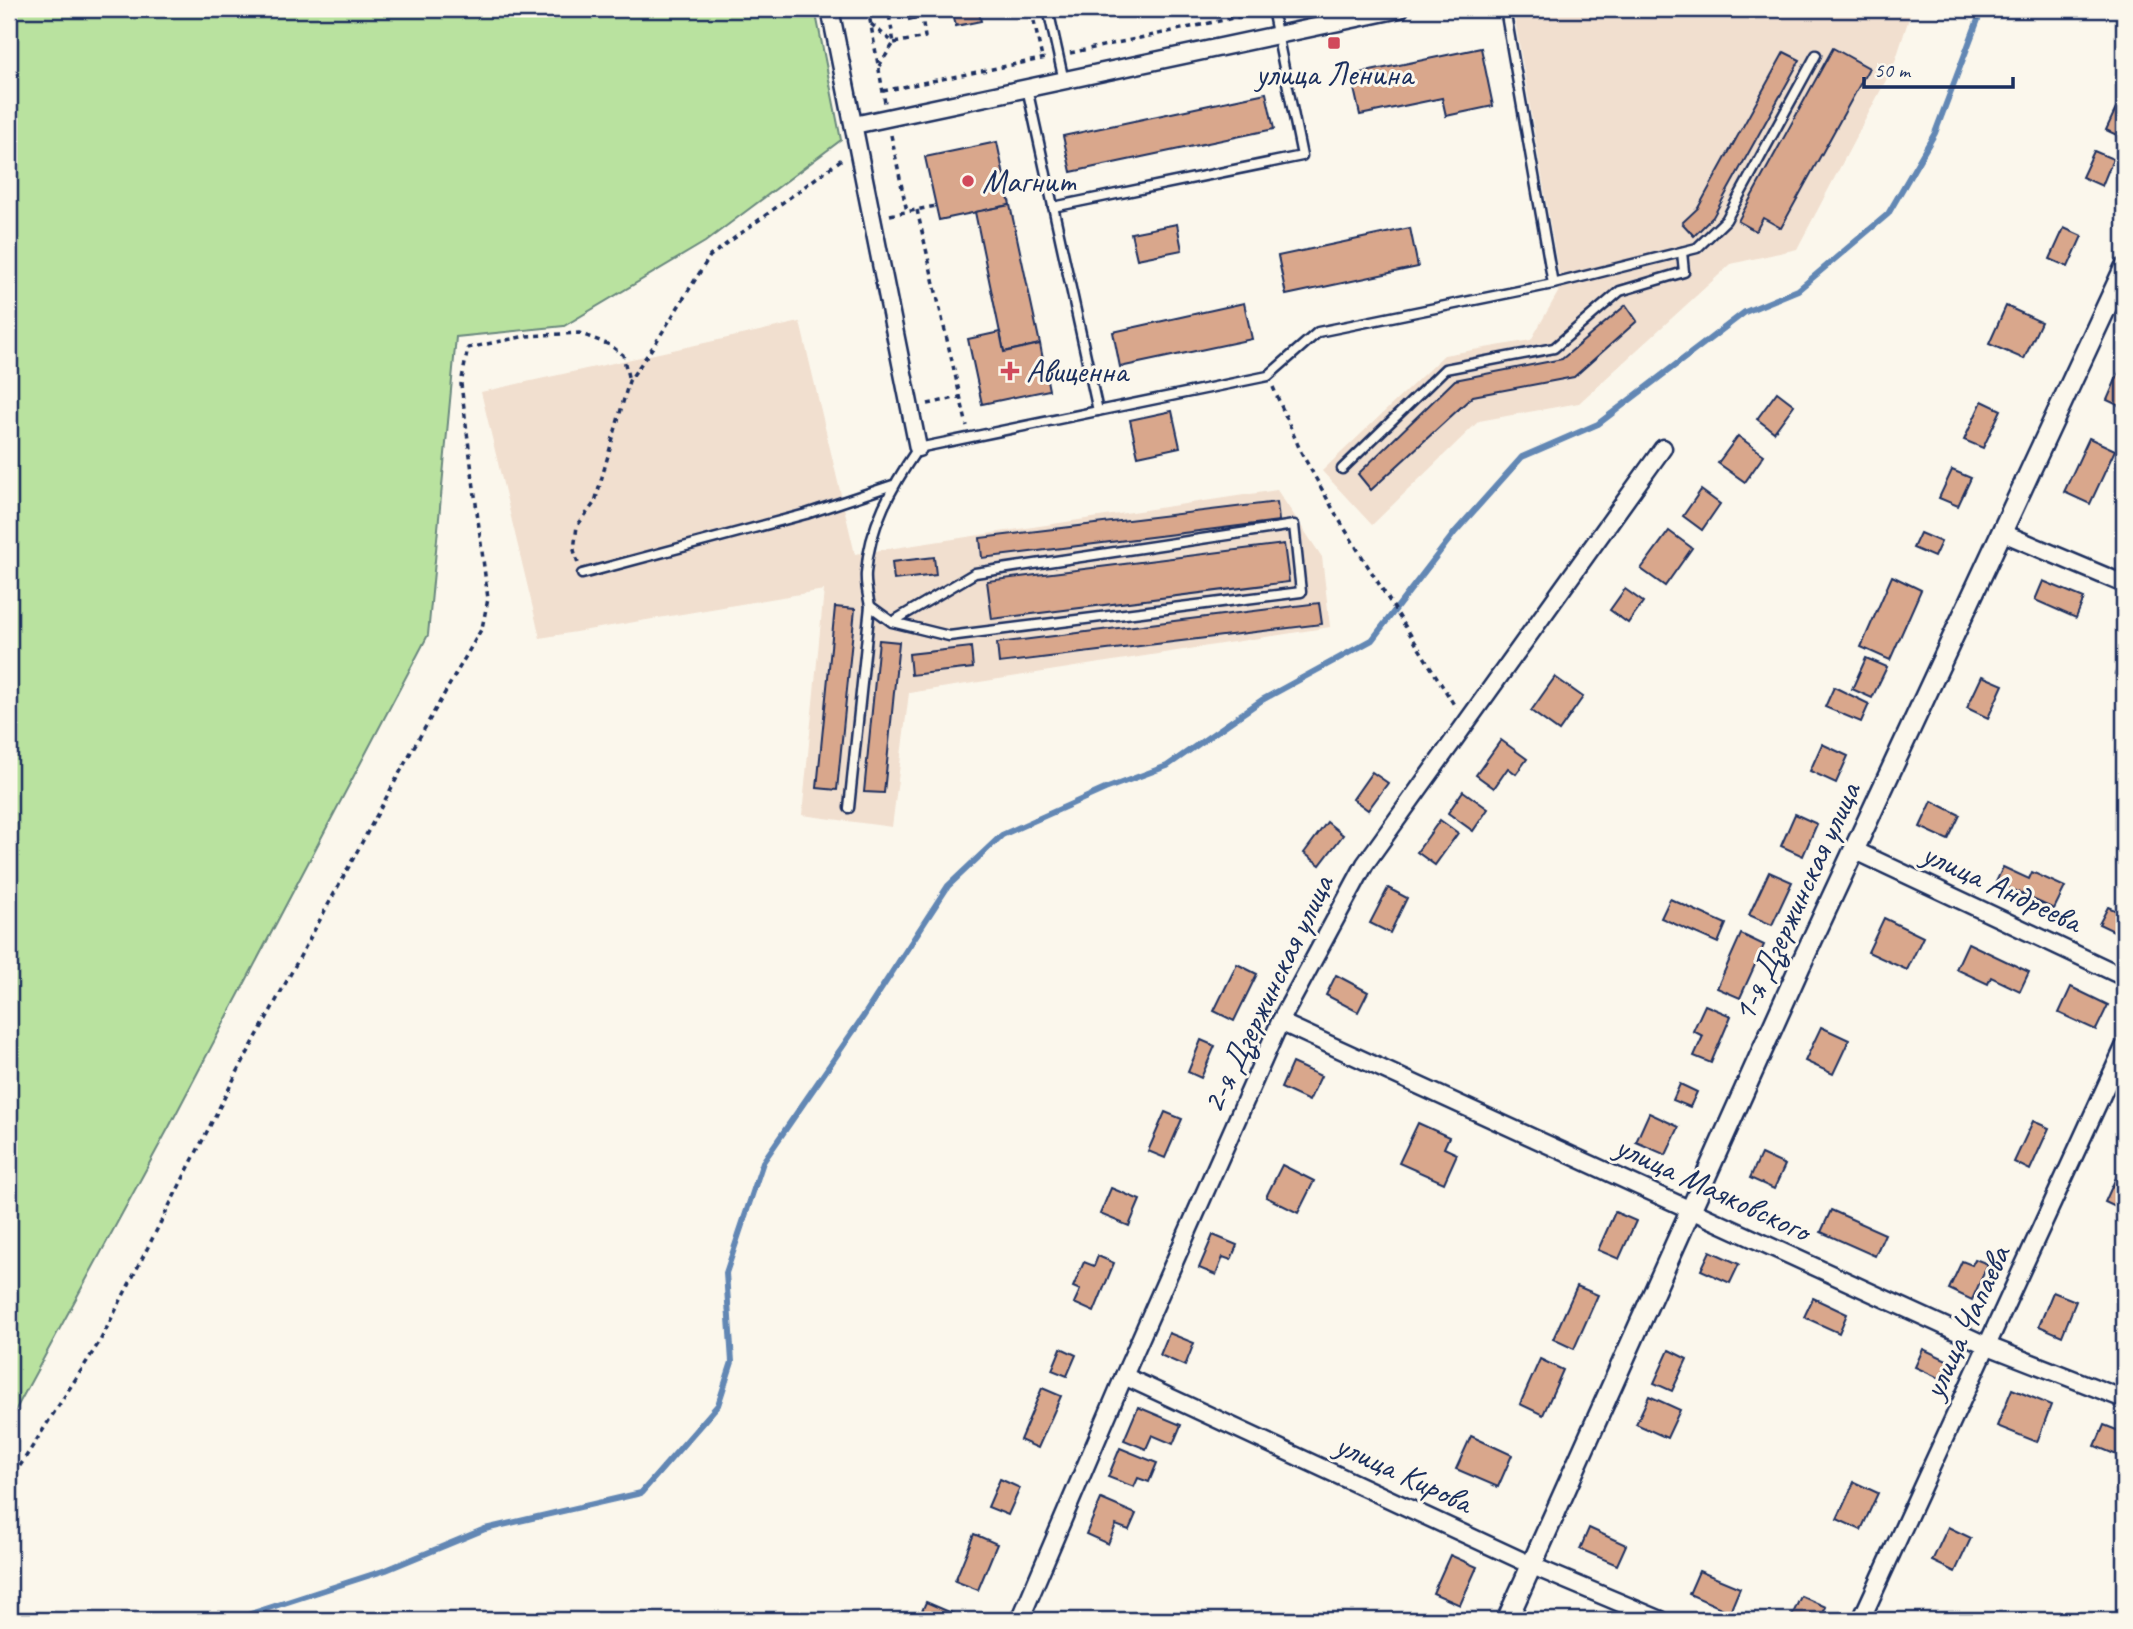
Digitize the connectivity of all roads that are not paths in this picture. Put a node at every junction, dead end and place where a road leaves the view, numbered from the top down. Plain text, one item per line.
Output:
1 (830, 9) edge
2 (1048, 9) edge
3 (1272, 9) edge
4 (1400, 9) edge
5 (1505, 9) edge
6 (1278, 35) junction
7 (1816, 55) dead end
8 (1064, 80) junction
9 (1027, 88) junction
10 (854, 125) junction
11 (1053, 206) junction
12 (1682, 252) junction
13 (2124, 269) edge
14 (1553, 284) junction
15 (1098, 411) junction
16 (918, 448) junction
17 (1663, 448) dead end
18 (1342, 469) dead end
19 (893, 485) junction
20 (2003, 533) junction
21 (582, 574) road end
22 (2124, 584) edge
23 (870, 606) junction
24 (892, 622) junction
25 (849, 808) dead end
26 (1854, 850) junction
27 (2124, 978) edge
28 (1280, 1022) junction
29 (2124, 1047) edge
30 (1691, 1211) junction
31 (1988, 1346) junction
32 (1124, 1376) junction
33 (2124, 1399) edge
34 (1532, 1565) junction
35 (1020, 1620) edge
36 (1507, 1620) edge
37 (1661, 1620) edge
38 (1861, 1620) edge

1 - 10 street
2 - 8 lane
3 - 6 lane
4 - 6 street
5 - 14 lane
6 - 8 street
6 - 11 lane
7 - 12 lane
8 - 9 street
9 - 10 street
9 - 11 lane
10 - 16 street
11 - 15 lane
12 - 14 lane
12 - 18 lane
13 - 20 street, 1-я Дзержинская улица
14 - 15 lane
15 - 16 lane
16 - 19 lane
17 - 28 street, 2-я Дзержинская улица
19 - 21 lane
19 - 23 lane
20 - 22 street
20 - 26 street, 1-я Дзержинская улица
23 - 24 lane
23 - 25 lane
24 - 24 lane
26 - 27 street, улица Андреева
26 - 30 street, 1-я Дзержинская улица
28 - 30 street, улица Маяковского
28 - 32 street, 2-я Дзержинская улица
29 - 31 street, улица Чапаева
30 - 31 street, улица Маяковского
30 - 34 street, 1-я Дзержинская улица
31 - 33 street, улица Маяковского
31 - 38 street, улица Чапаева
32 - 34 street, улица Кирова
32 - 35 street, 2-я Дзержинская улица
34 - 36 street, 1-я Дзержинская улица
34 - 37 street, улица Кирова

